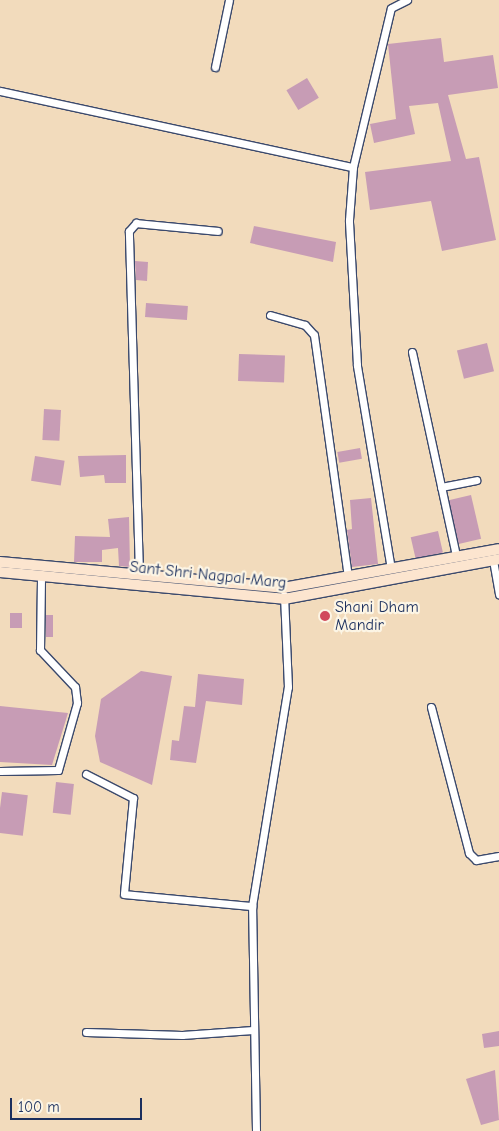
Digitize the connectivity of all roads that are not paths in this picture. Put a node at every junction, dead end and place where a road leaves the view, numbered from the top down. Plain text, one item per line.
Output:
1 (230, 0) edge
2 (407, 0) edge
3 (396, 2) edge
4 (215, 67) dead end
5 (0, 90) edge
6 (353, 167) junction
7 (218, 231) dead end
8 (270, 315) dead end
9 (412, 352) dead end
10 (476, 480) dead end
11 (441, 487) junction
12 (499, 549) edge
13 (456, 556) junction
14 (496, 560) edge
15 (0, 562) edge
16 (391, 569) junction
17 (0, 572) edge
18 (139, 573) junction
19 (41, 575) junction
20 (348, 577) junction
21 (284, 593) junction
22 (499, 594) edge
23 (432, 707) dead end
24 (0, 771) edge
25 (86, 774) dead end
26 (499, 856) edge
27 (252, 906) junction
28 (252, 1030) junction
29 (86, 1032) dead end
30 (256, 1131) edge

1 - 4 street
2 - 3 street
3 - 6 street
5 - 6 street
6 - 16 street
7 - 18 street
8 - 20 street
9 - 11 street
10 - 11 street
11 - 13 street
12 - 13 main road, Sant Shri Nagpal Marg
13 - 16 main road, Sant Shri Nagpal Marg
14 - 21 main road, Sant Shri Nagpal Marg
14 - 22 street
15 - 18 main road, Sant Shri Nagpal Marg
16 - 20 main road, Sant Shri Nagpal Marg
17 - 19 main road, Sant Shri Nagpal Marg
18 - 21 main road, Sant Shri Nagpal Marg
19 - 21 main road, Sant Shri Nagpal Marg
19 - 24 street
20 - 21 main road, Sant Shri Nagpal Marg
21 - 27 street
23 - 26 street
25 - 27 street
27 - 28 street
28 - 29 street
28 - 30 street

